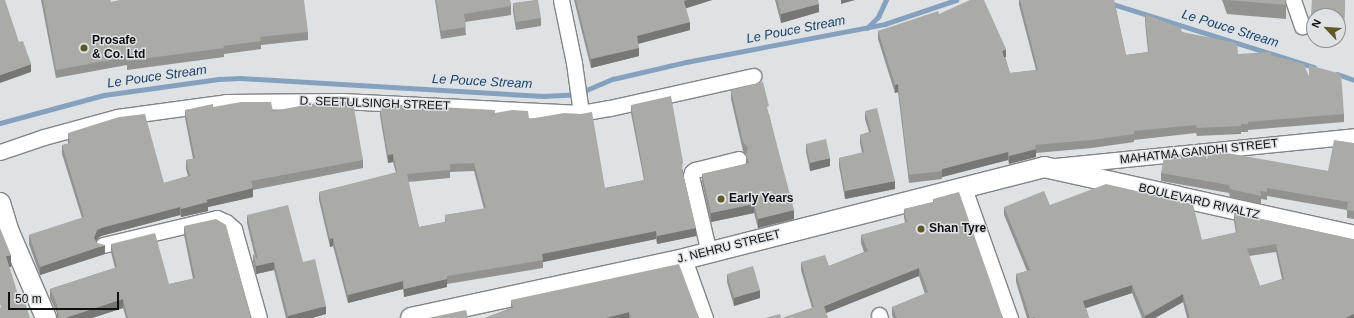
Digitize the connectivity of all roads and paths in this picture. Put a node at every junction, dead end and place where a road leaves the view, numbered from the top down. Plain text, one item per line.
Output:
1 (561, 0) edge
2 (1293, 0) edge
3 (1302, 26) dead end
4 (753, 76) dead end
5 (581, 113) junction
6 (1354, 136) edge
7 (0, 152) edge
8 (739, 159) dead end
9 (1044, 167) junction
10 (964, 188) junction
11 (0, 203) edge
12 (5, 234) edge
13 (1354, 236) edge
14 (104, 245) edge
15 (709, 253) junction
16 (684, 259) junction
17 (46, 318) edge
18 (259, 318) edge
19 (411, 318) edge
20 (705, 318) edge
21 (1010, 318) edge

1 - 5 street
2 - 3 street
4 - 5 street, D. SEETULSINGH STREET
5 - 7 street, D. SEETULSINGH STREET
6 - 9 street, MAHATMA GANDHI STREET
8 - 15 street
9 - 10 main road, J. NEHRU STREET
9 - 13 main road, BOULEVARD RIVALTZ
10 - 15 main road, J. NEHRU STREET
10 - 21 street
11 - 12 main road
12 - 17 main road
14 - 18 street
15 - 16 main road, J. NEHRU STREET
16 - 19 main road, J. NEHRU STREET
16 - 20 street

